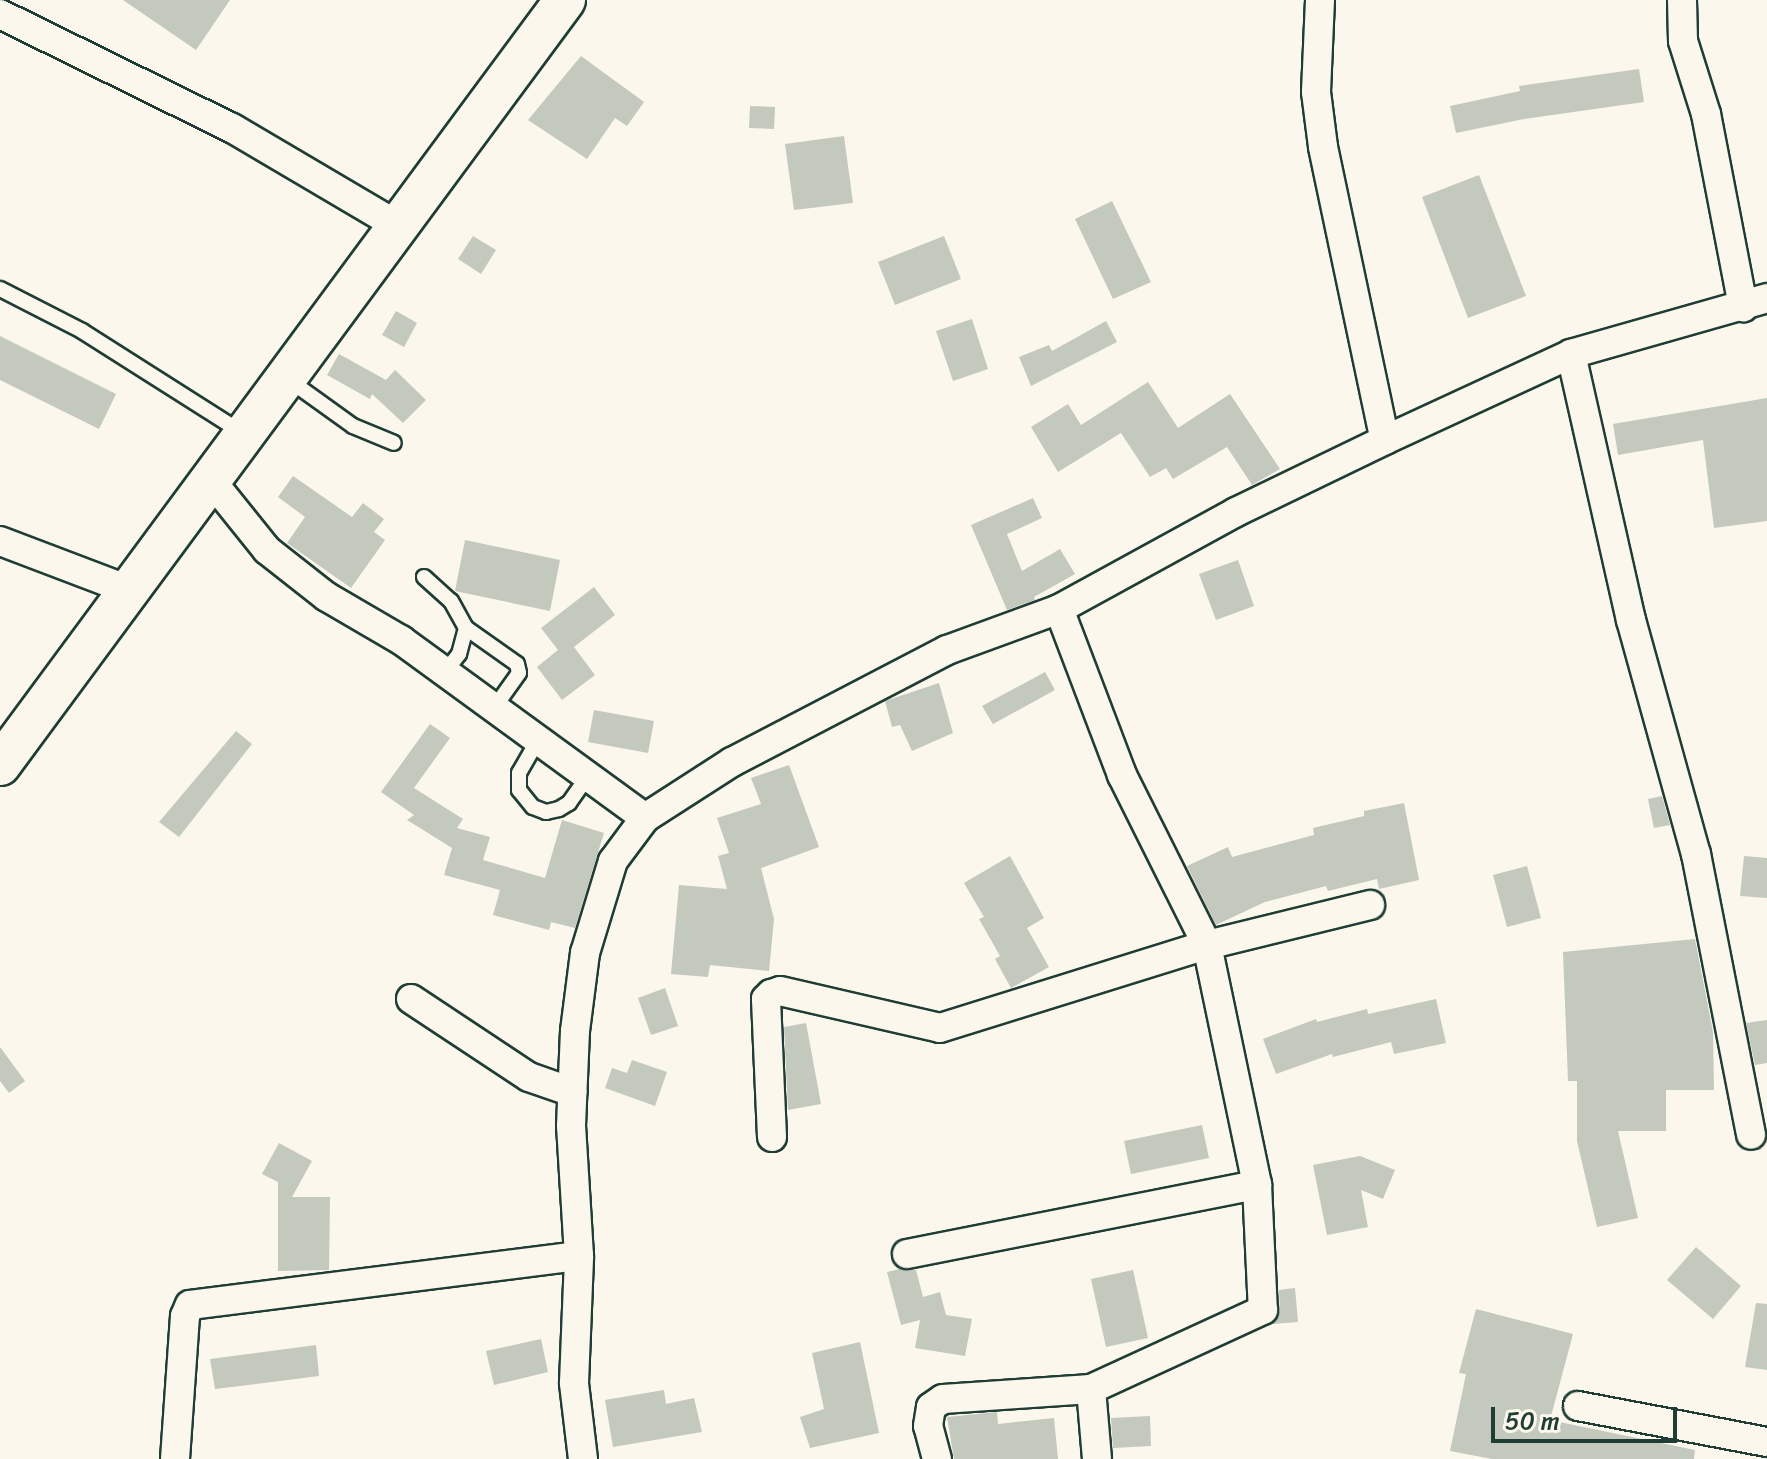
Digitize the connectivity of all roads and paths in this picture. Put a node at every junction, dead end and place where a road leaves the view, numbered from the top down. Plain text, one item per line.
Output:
1 (565, 0) edge
2 (1320, 0) edge
3 (1682, 0) edge
4 (0, 14) edge
5 (400, 227) junction
6 (0, 289) edge
7 (1755, 302) edge
8 (1571, 354) junction
9 (286, 378) junction
10 (244, 434) junction
11 (1385, 440) junction
12 (394, 443) dead end
13 (210, 479) junction
14 (0, 541) edge
15 (424, 577) dead end
16 (129, 590) junction
17 (1059, 609) junction
18 (466, 628) junction
19 (445, 672) junction
20 (494, 708) junction
21 (538, 740) junction
22 (0, 765) edge
23 (588, 776) junction
24 (645, 818) junction
25 (1370, 905) dead end
26 (1207, 945) junction
27 (411, 999) dead end
28 (572, 1092) junction
29 (1751, 1135) dead end
30 (772, 1137) dead end
31 (1257, 1185) junction
32 (907, 1254) dead end
33 (579, 1256) junction
34 (1091, 1389) junction
35 (1578, 1406) dead end
36 (1767, 1442) edge
37 (175, 1459) edge
38 (583, 1459) edge
39 (937, 1459) edge
40 (1097, 1459) edge

1 - 5 main road
2 - 11 street
3 - 7 street
4 - 5 street
5 - 9 main road
6 - 10 lane
7 - 8 street
8 - 11 street
8 - 29 street
9 - 10 main road
9 - 12 lane
10 - 13 main road
11 - 17 street
13 - 16 main road
13 - 19 street
14 - 16 street
15 - 18 lane
16 - 22 main road
17 - 24 street
17 - 26 street
18 - 19 lane
18 - 20 lane
19 - 20 street
20 - 21 street
21 - 23 street
21 - 23 lane
23 - 24 street
24 - 28 street
25 - 26 street
26 - 30 street
26 - 31 street
27 - 28 street
28 - 33 street
31 - 32 street
31 - 34 street
33 - 37 street
33 - 38 street
34 - 39 street
34 - 40 street
35 - 36 street

